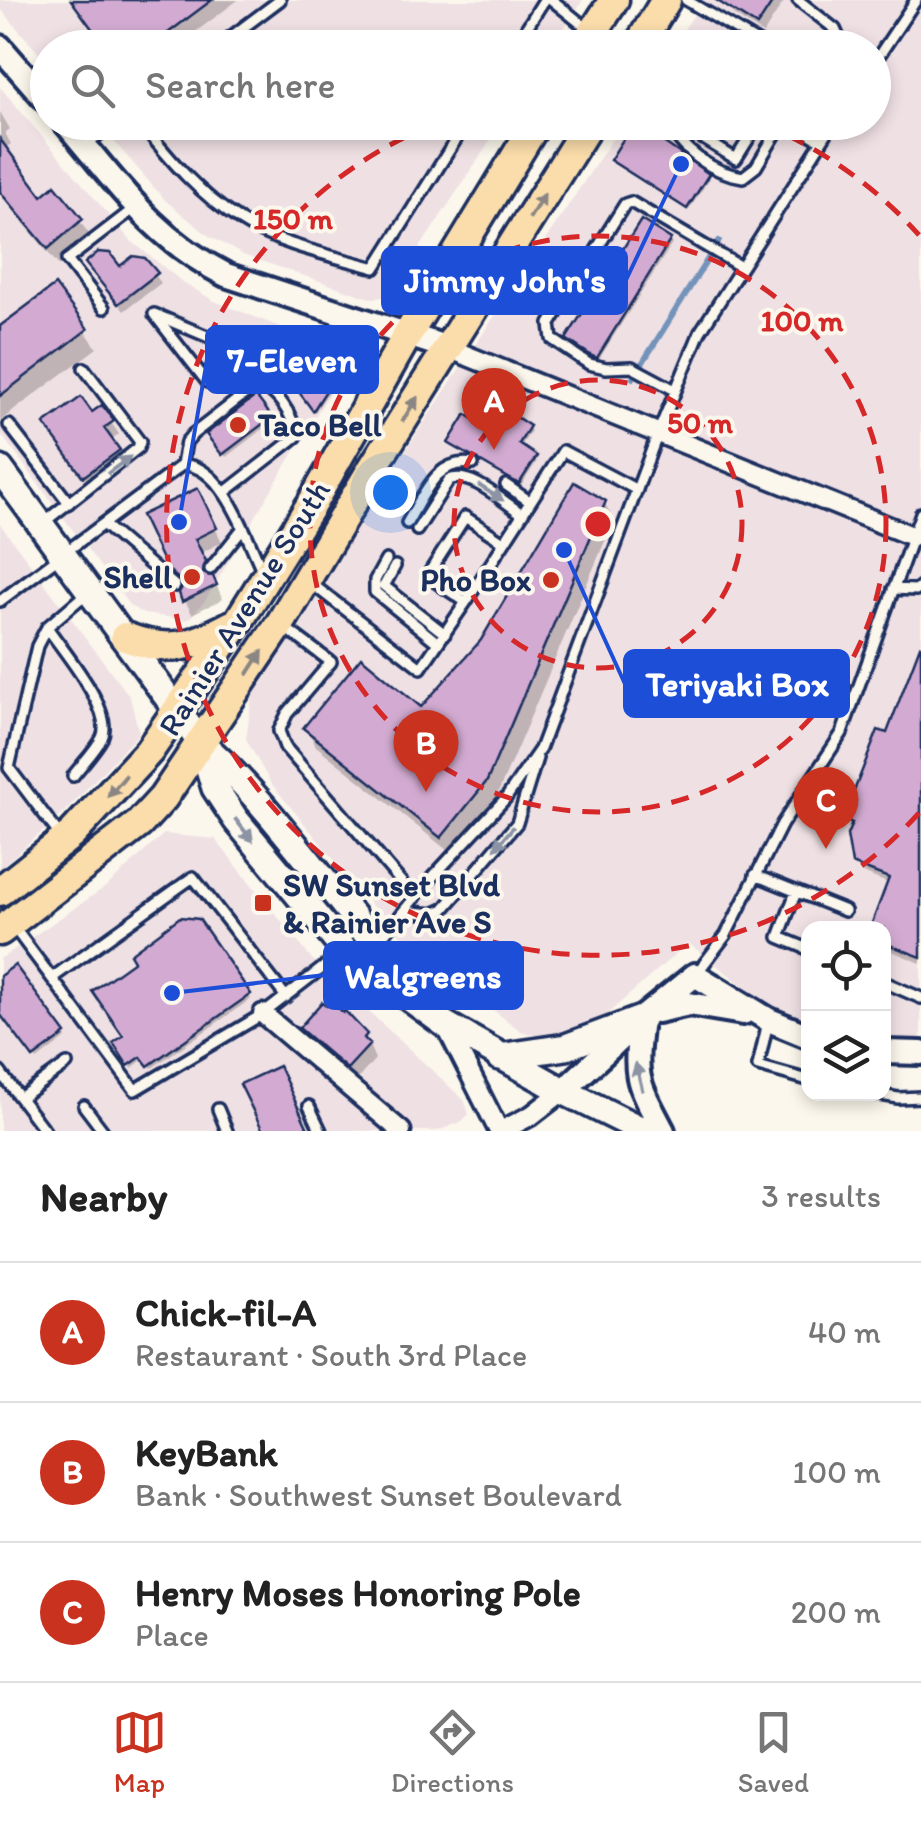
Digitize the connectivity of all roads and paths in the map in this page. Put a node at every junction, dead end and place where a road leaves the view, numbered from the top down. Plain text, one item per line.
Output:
1 (280, 0) edge
2 (544, 0) edge
3 (552, 0) edge
4 (614, 0) edge
5 (666, 0) edge
6 (686, 0) edge
7 (798, 0) edge
8 (916, 0) edge
9 (240, 30) edge
10 (525, 30) edge
11 (579, 30) edge
12 (594, 30) edge
13 (652, 30) edge
14 (737, 30) edge
15 (835, 30) edge
16 (891, 38) edge
17 (4, 61) edge
18 (30, 85) edge
19 (80, 140) edge
20 (91, 140) edge
21 (155, 140) edge
22 (456, 140) edge
23 (527, 140) edge
24 (579, 140) edge
25 (677, 140) edge
26 (703, 140) edge
27 (747, 140) edge
28 (774, 140) edge
29 (822, 141) edge
30 (84, 145) junction
31 (136, 206) junction
32 (513, 244) junction
33 (741, 267) junction
34 (574, 285) junction
35 (104, 308) dead end
36 (154, 314) joint
37 (408, 334) junction
38 (448, 348) junction
39 (84, 368) dead end
40 (676, 390) junction
41 (10, 425) dead end
42 (658, 433) junction
43 (473, 464) dead end
44 (182, 465) junction
45 (0, 469) edge
46 (506, 485) dead end
47 (637, 490) junction
48 (224, 493) junction
49 (529, 500) junction
50 (69, 503) junction
51 (522, 512) junction
52 (921, 513) edge
53 (41, 524) junction
54 (104, 524) junction
55 (407, 524) dead end
56 (242, 528) junction
57 (417, 530) dead end
58 (916, 538) edge
59 (502, 541) junction
60 (64, 554) junction
61 (386, 560) dead end
62 (396, 566) dead end
63 (210, 569) dead end
64 (265, 577) junction
65 (308, 580) junction
66 (175, 586) dead end
67 (921, 586) edge
68 (893, 589) junction
69 (90, 590) junction
70 (0, 601) edge
71 (466, 602) junction
72 (238, 622) junction
73 (280, 624) junction
74 (47, 628) junction
75 (125, 637) junction
76 (441, 638) junction
77 (176, 709) junction
78 (201, 744) junction
79 (540, 750) junction
80 (72, 776) dead end
81 (64, 840) junction
82 (755, 875) junction
83 (0, 891) edge
84 (796, 892) junction
85 (415, 898) junction
86 (845, 911) dead end
87 (404, 912) junction
88 (5, 927) edge
89 (377, 944) junction
90 (801, 946) edge
91 (345, 950) junction
92 (696, 975) junction
93 (52, 978) junction
94 (891, 985) edge
95 (409, 996) junction
96 (286, 997) junction
97 (921, 998) edge
98 (262, 1014) junction
99 (641, 1019) junction
100 (769, 1020) junction
101 (446, 1025) junction
102 (801, 1033) edge
103 (891, 1052) edge
104 (921, 1053) edge
105 (499, 1056) junction
106 (67, 1064) dead end
107 (0, 1072) edge
108 (801, 1078) edge
109 (563, 1091) junction
110 (891, 1097) edge
111 (921, 1097) edge
112 (20, 1098) junction
113 (84, 1106) dead end
114 (309, 1106) dead end
115 (218, 1109) dead end
116 (531, 1123) edge
117 (45, 1131) edge
118 (102, 1131) edge
119 (227, 1131) edge
120 (320, 1131) edge
121 (401, 1131) edge
122 (500, 1131) edge
123 (644, 1131) edge
124 (663, 1131) edge

1 - 9 lane
2 - 10 lane
3 - 11 lane
4 - 12 main road
5 - 13 main road
6 - 14 lane
7 - 15 lane
8 - 16 lane
17 - 18 street
19 - 30 street
20 - 30 lane
21 - 22 lane
23 - 37 main road, Rainier Avenue South
32 -> 24 main road, Rainier Avenue South
25 - 28 lane
26 - 27 lane
29 - 33 lane
30 - 31 street
31 - 35 lane
31 - 37 street
32 - 34 lane
32 - 38 main road, Rainier Avenue South
33 - 34 lane
33 - 40 lane
34 - 40 lane
36 - 36 lane
37 - 38 street
37 - 64 main road, Rainier Avenue South
38 - 42 street
65 -> 38 main road, Rainier Avenue South
50 -> 39 lane
40 - 42 lane
41 - 50 lane
42 - 47 lane
42 - 58 street
43 - 55 lane
44 - 48 lane
44 - 48 lane
44 - 54 lane
45 - 53 main road
46 - 49 lane
47 - 49 lane
47 - 79 lane
48 - 56 lane
49 - 51 lane
50 - 53 lane
57 -> 51 lane
51 - 59 lane
52 - 58 lane
53 - 60 main road
54 - 60 lane
54 - 66 lane
56 - 63 lane
56 - 64 lane
58 - 68 lane
59 - 71 lane
59 - 71 lane
60 - 69 main road
60 - 70 lane
61 - 76 lane
62 - 76 lane
64 - 72 main road, Rainier Avenue South
65 - 73 main road, Rainier Avenue South
65 - 76 lane
67 - 68 lane
68 - 82 lane
69 - 74 lane
69 - 75 main road
71 - 76 lane
72 - 75 main road
72 - 77 main road, Rainier Avenue South
78 -> 73 main road, Rainier Avenue South
73 - 85 lane
74 - 80 lane
74 - 81 lane
75 - 77 main road
77 - 78 main road
77 -> 81 main road, Rainier Avenue South
78 - 88 main road, Rainier Avenue South
78 - 89 main road
78 -> 91 main road
79 - 85 lane
79 -> 87 lane
81 - 83 main road, Rainier Avenue South
82 - 84 lane
82 - 92 lane
84 - 86 lane
84 - 90 lane
85 - 87 lane
87 - 89 lane
88 - 93 lane
89 - 95 main road
91 - 95 main road
91 - 96 lane
92 - 99 street
92 - 100 street
93 - 96 lane
93 - 98 lane
94 - 97 lane
95 - 101 main road
96 - 98 lane
98 - 121 street
99 - 100 street
99 - 105 main road
99 - 109 street
124 -> 99 street
100 - 102 street
100 - 108 lane
101 - 105 main road
101 - 122 street
103 - 104 street
105 - 109 main road
106 - 112 lane
107 - 112 lane
109 - 116 street
109 - 123 main road
110 - 111 lane
112 - 117 lane
113 - 118 lane
114 - 120 lane
115 - 119 lane
116 - 122 street

